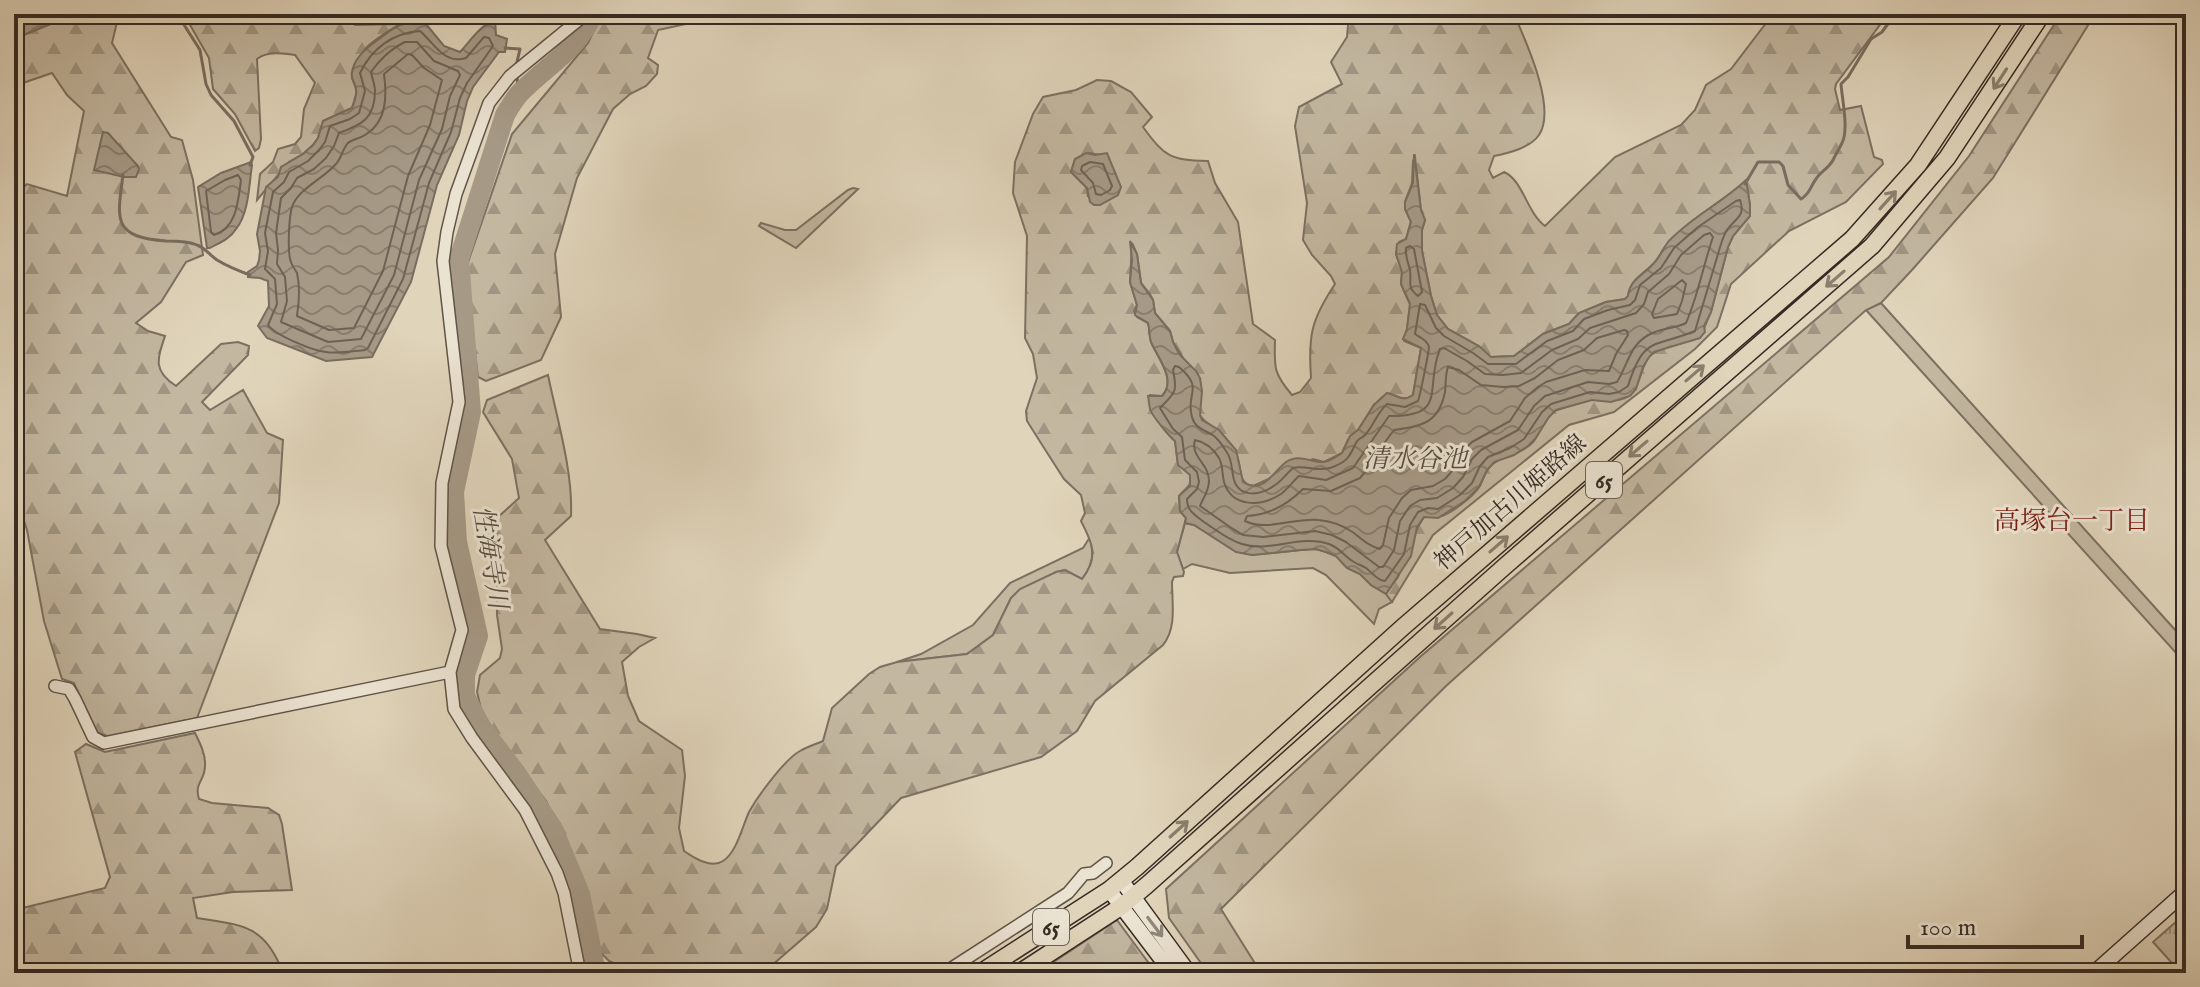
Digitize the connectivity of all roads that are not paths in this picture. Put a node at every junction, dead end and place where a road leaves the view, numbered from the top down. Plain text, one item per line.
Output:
1 (583, 14) edge
2 (2018, 14) edge
3 (2042, 14) edge
4 (450, 672) junction
5 (55, 686) dead end
6 (1106, 863) dead end
7 (1093, 873) junction
8 (1115, 885) junction
9 (2186, 891) edge
10 (1127, 901) junction
11 (580, 973) edge
12 (944, 973) edge
13 (980, 973) edge
14 (1019, 973) edge
15 (1172, 973) edge
16 (1189, 973) edge
17 (2094, 973) edge

1 - 4 street
8 -> 2 main road, 神戸加古川姫路線 / 65
3 -> 10 main road, 神戸加古川姫路線 / 65
4 - 5 street
4 - 11 street
6 - 7 street
7 - 8 street
7 - 12 street
8 - 10 street
8 - 13 main road, 神戸加古川姫路線 / 65
9 - 17 street
10 - 14 main road, 神戸加古川姫路線 / 65
10 - 15 street
10 -> 16 street

